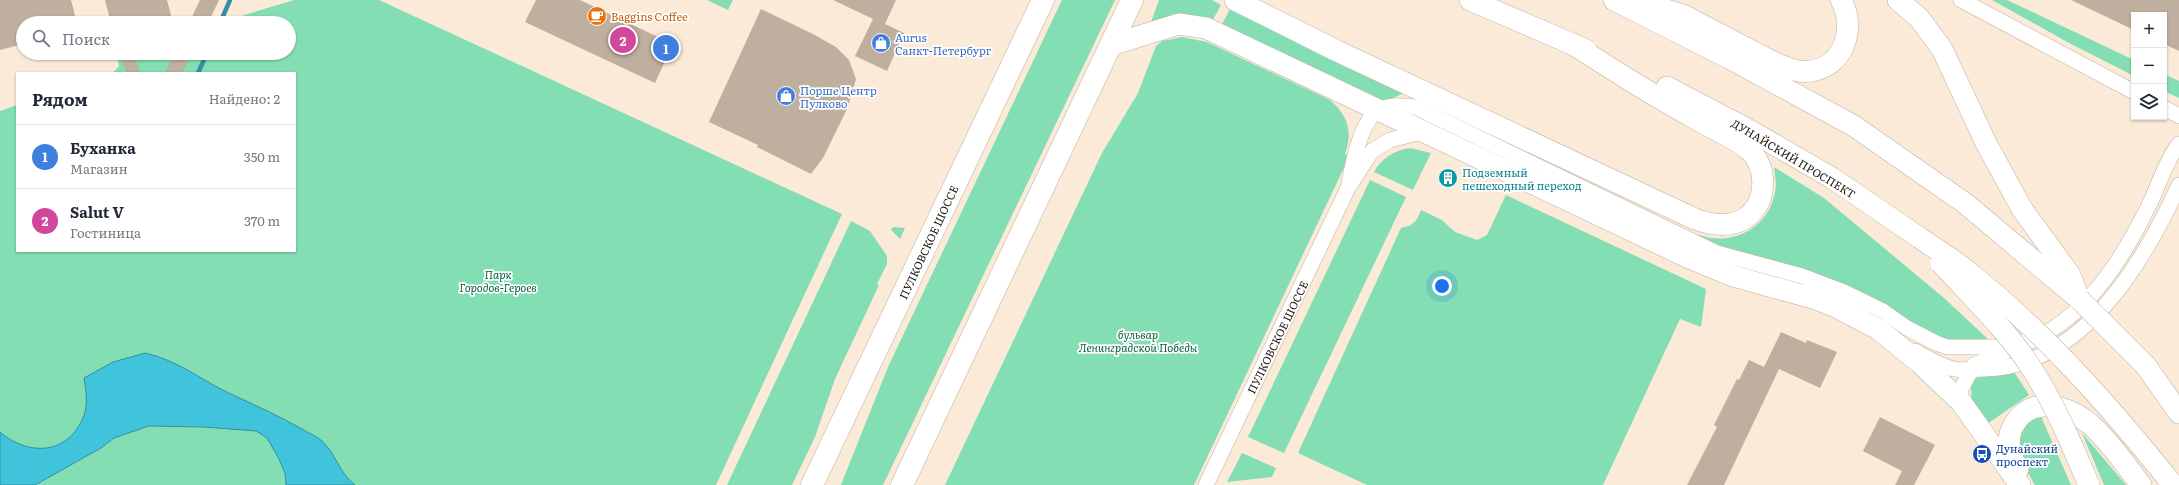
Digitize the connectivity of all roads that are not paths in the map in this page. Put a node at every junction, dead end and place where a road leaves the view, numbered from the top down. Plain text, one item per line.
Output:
1 (1132, 0) edge
2 (1235, 0) edge
3 (1470, 0) edge
4 (1614, 0) edge
5 (1633, 0) edge
6 (1841, 0) edge
7 (1898, 0) edge
8 (1961, 0) edge
9 (1036, 6) edge
10 (1573, 44) junction
11 (1111, 45) junction
12 (2131, 90) edge
13 (1338, 91) junction
14 (1380, 110) junction
15 (2167, 110) edge
16 (2179, 116) edge
17 (1426, 131) junction
18 (1363, 134) junction
19 (2179, 144) edge
20 (2179, 185) edge
21 (1348, 188) junction
22 (1920, 238) junction
23 (2079, 299) junction
24 (1878, 329) junction
25 (2035, 339) junction
26 (2146, 366) junction
27 (1969, 371) junction
28 (2179, 394) edge
29 (1961, 402) junction
30 (2179, 413) edge
31 (812, 485) edge
32 (902, 485) edge
33 (1206, 485) edge
34 (2020, 485) edge
35 (2027, 485) edge
36 (2089, 485) edge
37 (2141, 485) edge
38 (2173, 485) edge

1 - 11 main road
2 - 10 main road
3 - 10 main road, ДУНАЙСКИЙ ПРОСПЕКТ
4 - 23 main road
5 - 6 main road
7 - 23 main road
8 - 12 street
9 - 31 main road, ПУЛКОВСКОЕ ШОССЕ
10 - 22 main road, ДУНАЙСКИЙ ПРОСПЕКТ
11 - 13 main road
11 - 32 main road
13 - 14 main road
13 - 18 street
14 - 17 main road
14 - 18 street, ПУЛКОВСКОЕ ШОССЕ
14 - 25 street
15 - 16 street
17 - 21 street, ПУЛКОВСКОЕ ШОССЕ
17 - 24 main road
18 - 21 street, ПУЛКОВСКОЕ ШОССЕ
19 - 25 street
20 - 27 street
21 - 33 street, ПУЛКОВСКОЕ ШОССЕ
22 - 36 main road, bridge
22 - 38 main road, ДУНАЙСКИЙ ПРОСПЕКТ, bridge
23 - 26 main road, bridge
24 - 27 street
24 - 29 main road
25 - 27 street
26 - 28 main road
26 - 30 main road
27 - 29 street
29 - 34 main road
35 - 37 main road

